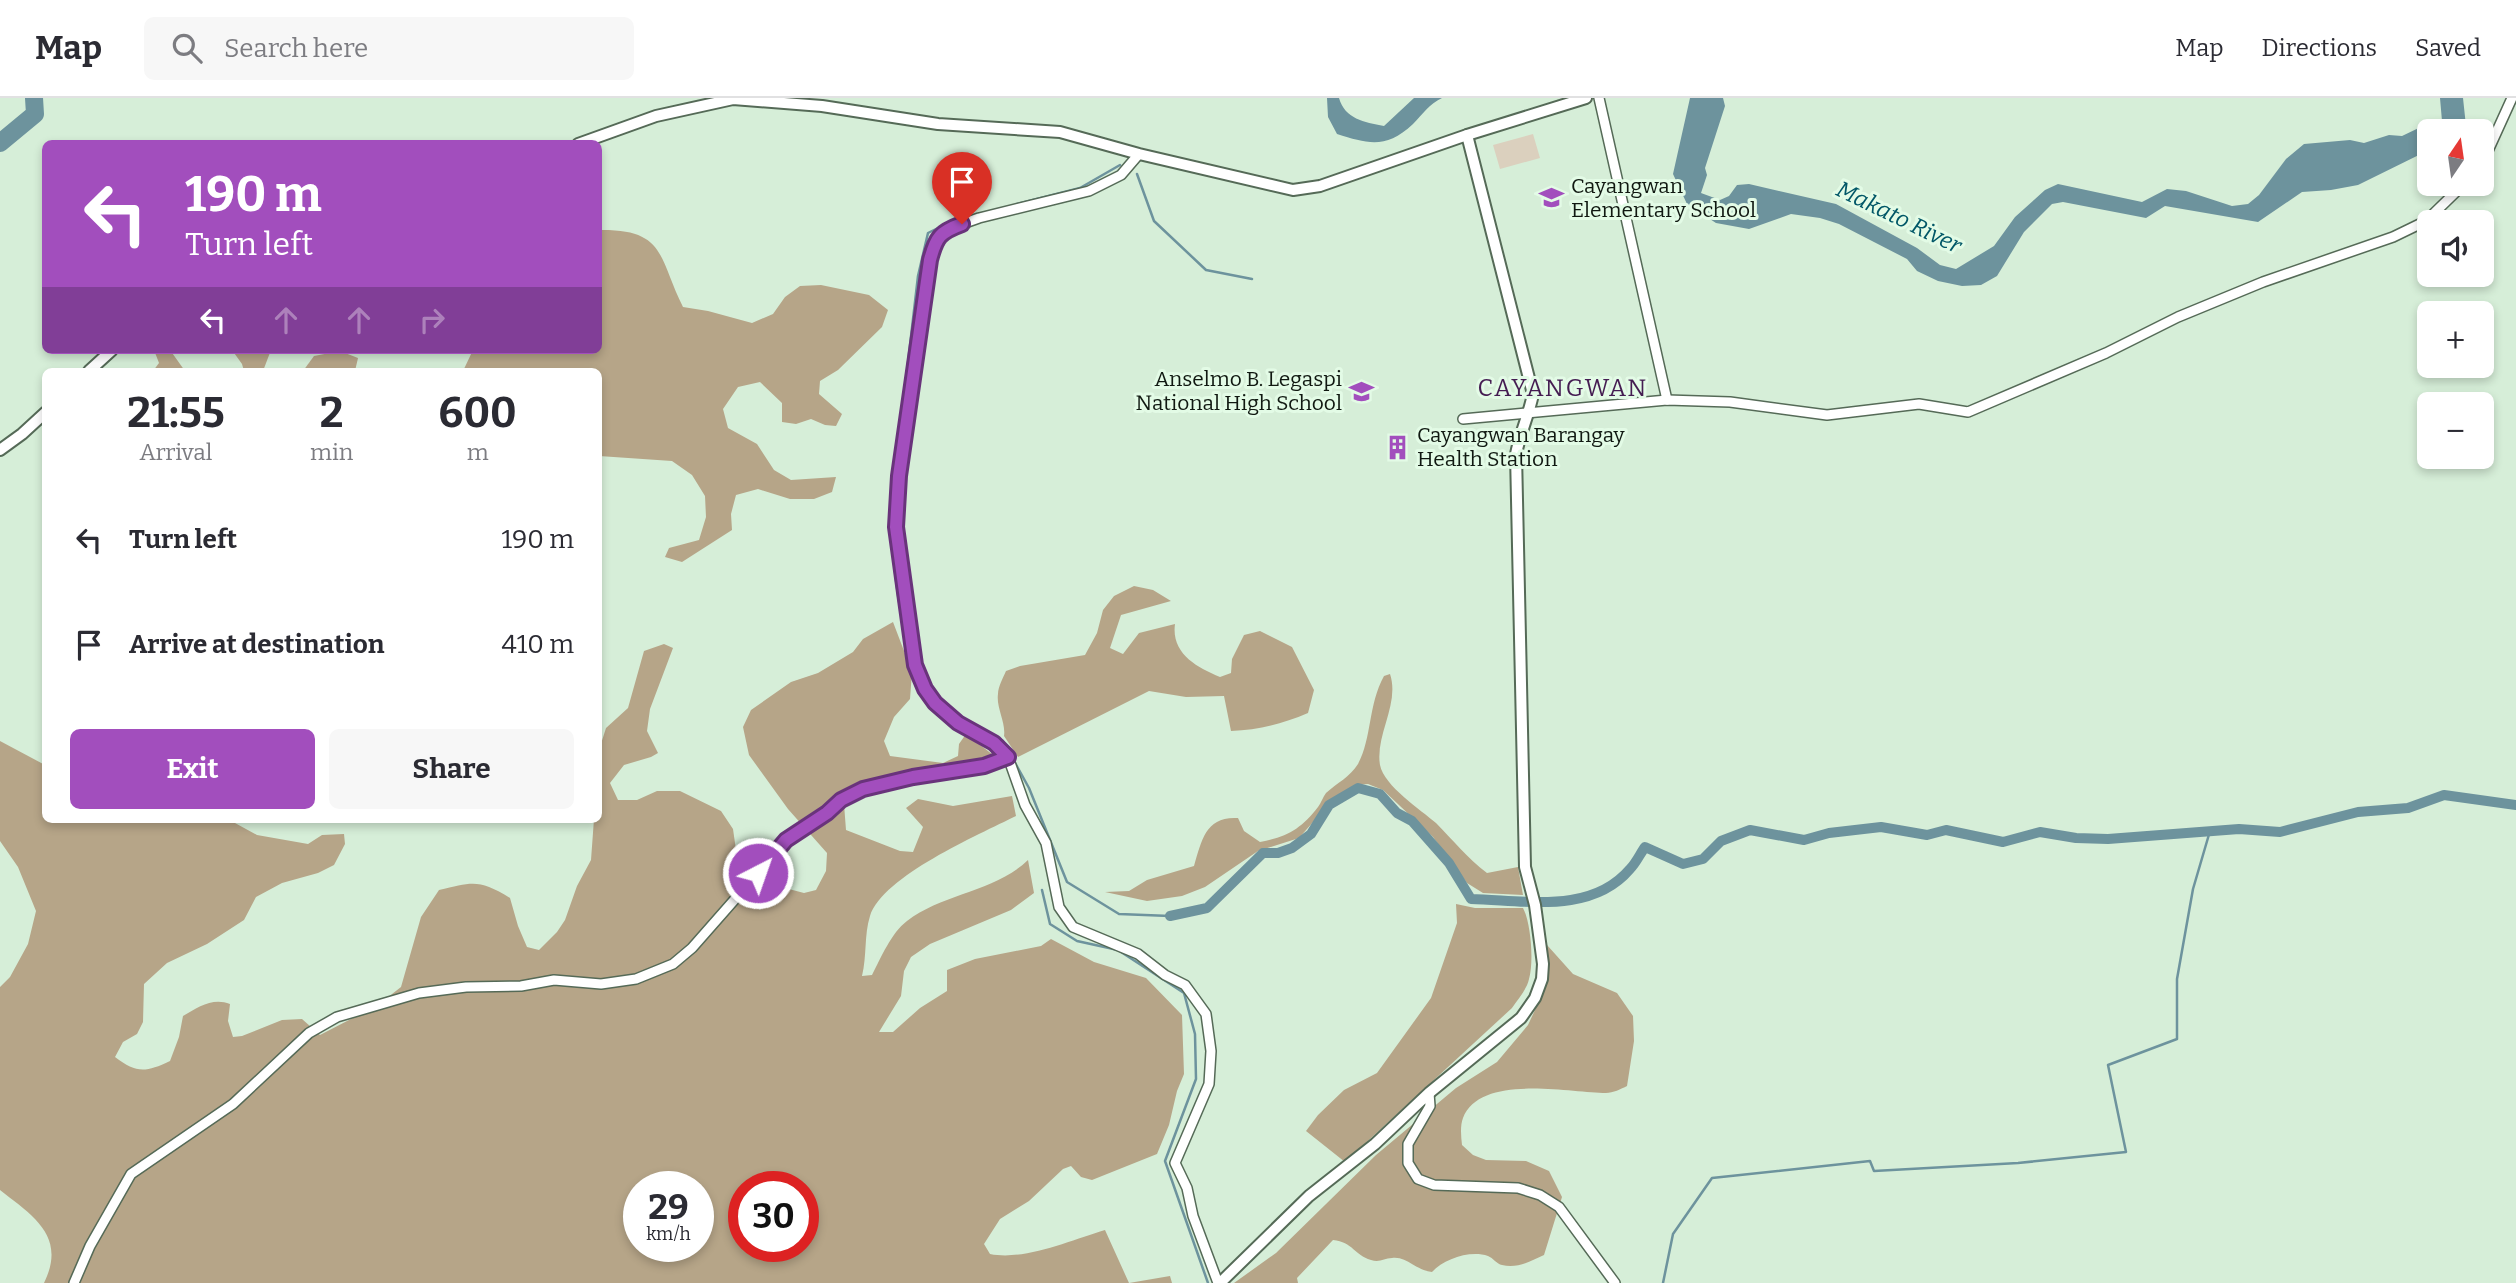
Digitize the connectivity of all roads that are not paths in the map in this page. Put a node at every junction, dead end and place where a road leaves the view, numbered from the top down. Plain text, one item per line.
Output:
1 (1586, 98) edge
2 (1599, 98) edge
3 (2512, 98) edge
4 (1467, 135) junction
5 (2494, 138) edge
6 (589, 140) edge
7 (1139, 154) junction
8 (2452, 196) edge
9 (108, 354) edge
10 (92, 368) edge
11 (1667, 400) junction
12 (1529, 413) junction
13 (42, 416) edge
14 (1463, 419) dead end
15 (0, 450) edge
16 (1008, 757) junction
17 (1429, 1093) junction
18 (74, 1283) edge
19 (1219, 1283) edge
20 (1615, 1283) edge

1 - 4 street
2 - 11 street
3 - 5 street
4 - 7 street
4 - 12 street
6 - 7 street
7 - 16 street
8 - 11 street
9 - 10 street
11 - 12 street
12 - 14 street
12 - 17 street
13 - 15 street
16 - 18 street
16 - 19 street
17 - 19 street
17 - 20 street

